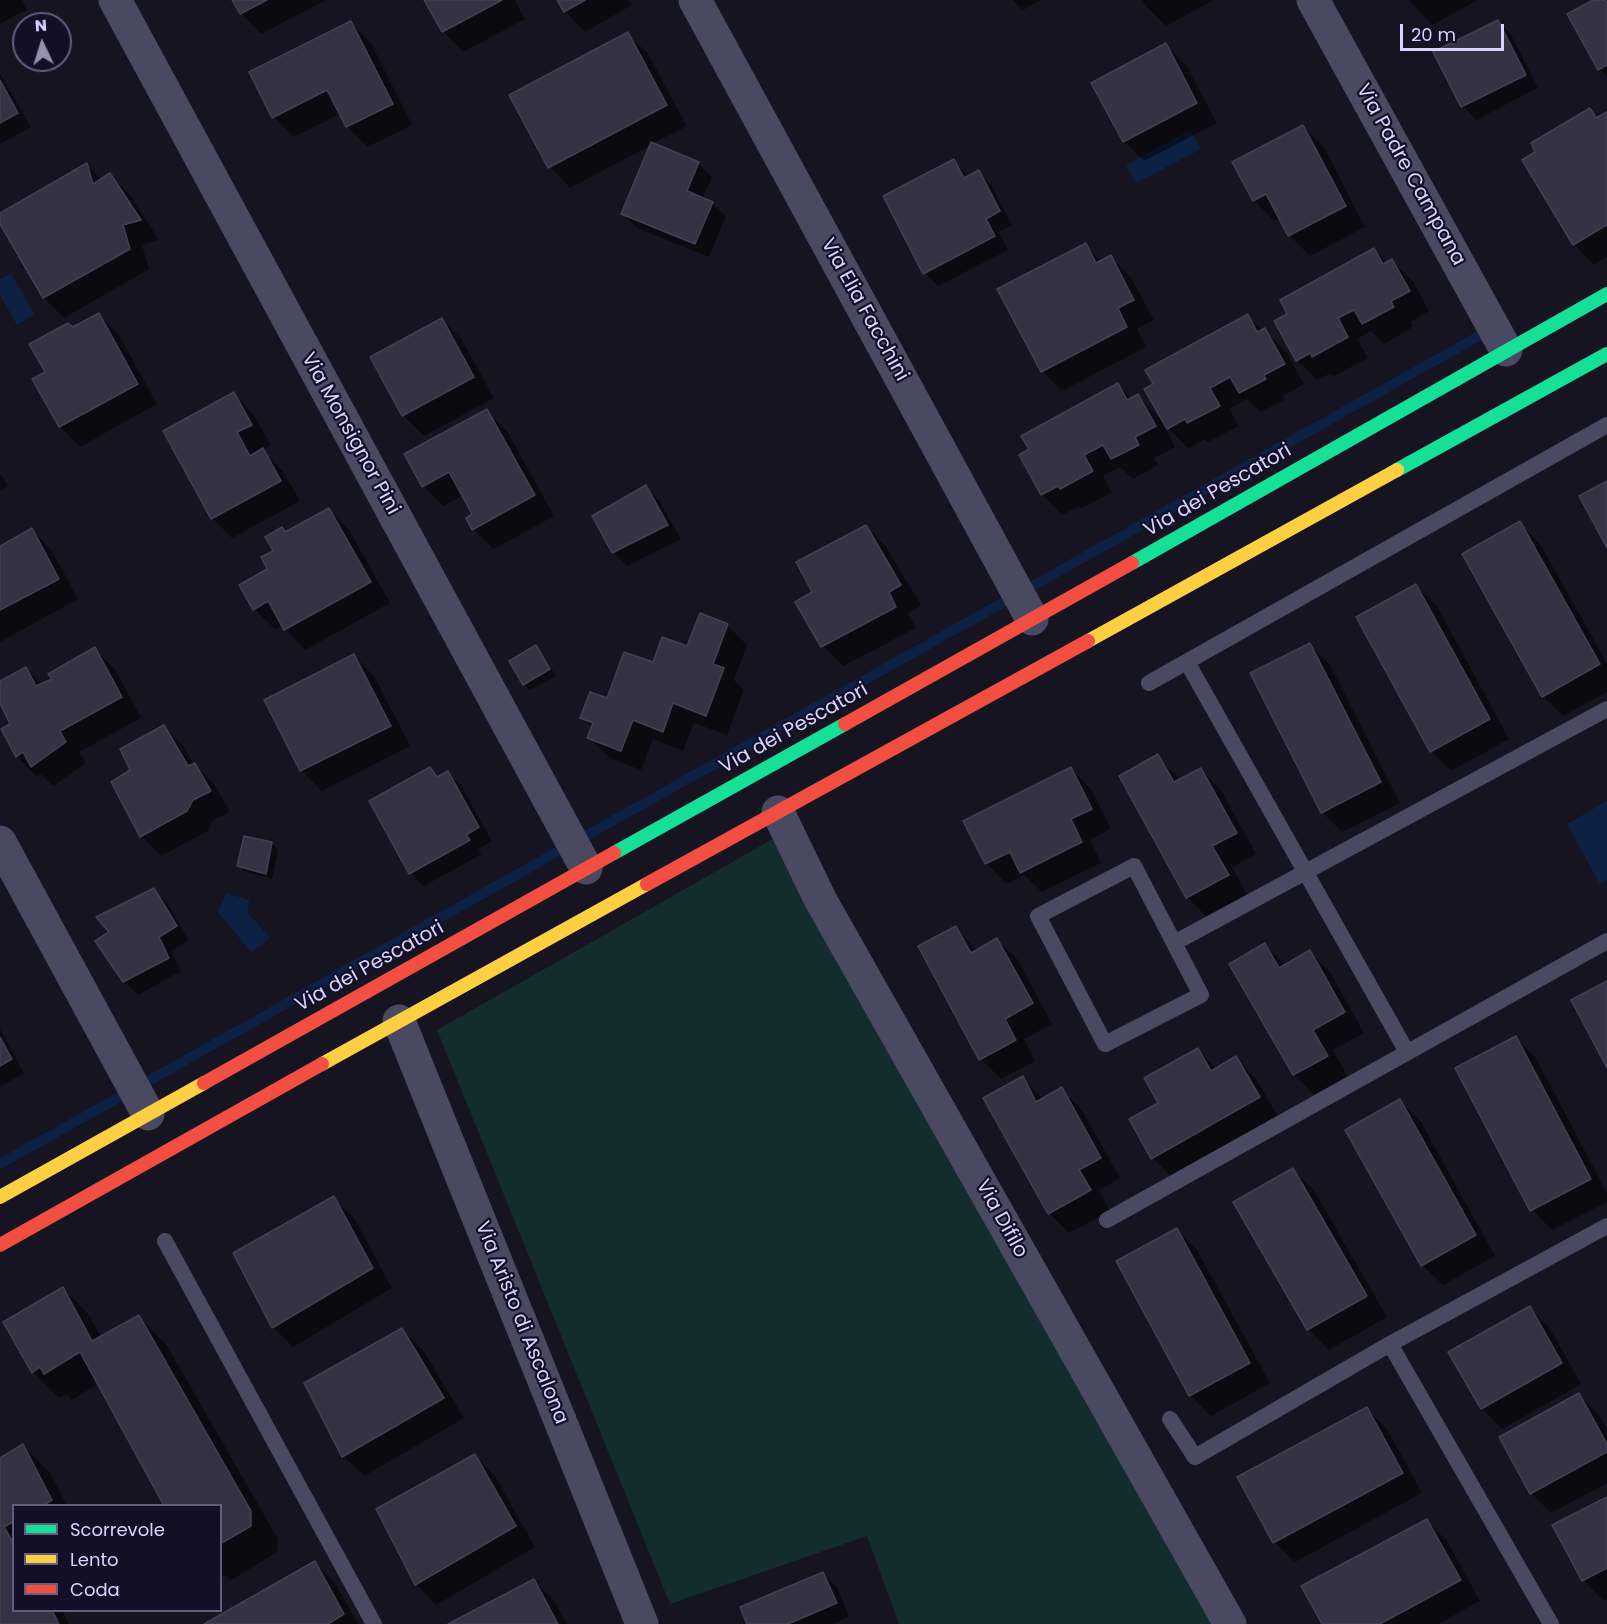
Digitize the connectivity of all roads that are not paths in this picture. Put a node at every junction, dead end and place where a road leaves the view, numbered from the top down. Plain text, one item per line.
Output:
1 (115, 0) edge
2 (695, 0) edge
3 (1313, 0) edge
4 (1607, 294) edge
5 (1506, 350) junction
6 (1607, 354) edge
7 (1607, 425) edge
8 (1028, 612) junction
9 (1187, 662) junction
10 (1149, 683) dead end
11 (1607, 709) edge
12 (777, 812) junction
13 (0, 842) edge
14 (576, 850) junction
15 (1305, 872) junction
16 (1607, 941) edge
17 (1174, 943) junction
18 (399, 1021) junction
19 (1407, 1052) junction
20 (142, 1104) junction
21 (0, 1197) edge
22 (1107, 1220) dead end
23 (1605, 1233) edge
24 (165, 1241) dead end
25 (0, 1245) edge
26 (1390, 1344) junction
27 (1170, 1419) dead end
28 (374, 1624) edge
29 (642, 1624) edge
30 (1230, 1624) edge
31 (1551, 1624) edge

1 - 14 street, Via Monsignor Pini
2 - 8 street, Via Elia Facchini
3 - 5 street, Via Padre Campana
4 - 5 street, Via dei Pescatori
5 - 8 street, Via dei Pescatori
6 - 12 street
7 - 9 lane
8 - 14 street, Via dei Pescatori
9 - 10 lane
9 - 15 lane
11 - 15 lane
12 - 18 street
12 - 30 street, Via Difilo
13 - 20 street
14 - 20 street, Via dei Pescatori
15 - 17 lane
15 - 19 lane
16 - 19 lane
17 - 17 lane
18 - 25 street
18 - 29 street, Via Aristo di Ascalona
19 - 22 lane
20 - 21 street, Via dei Pescatori
23 - 26 lane
24 - 28 lane
26 - 27 lane
26 - 31 lane

